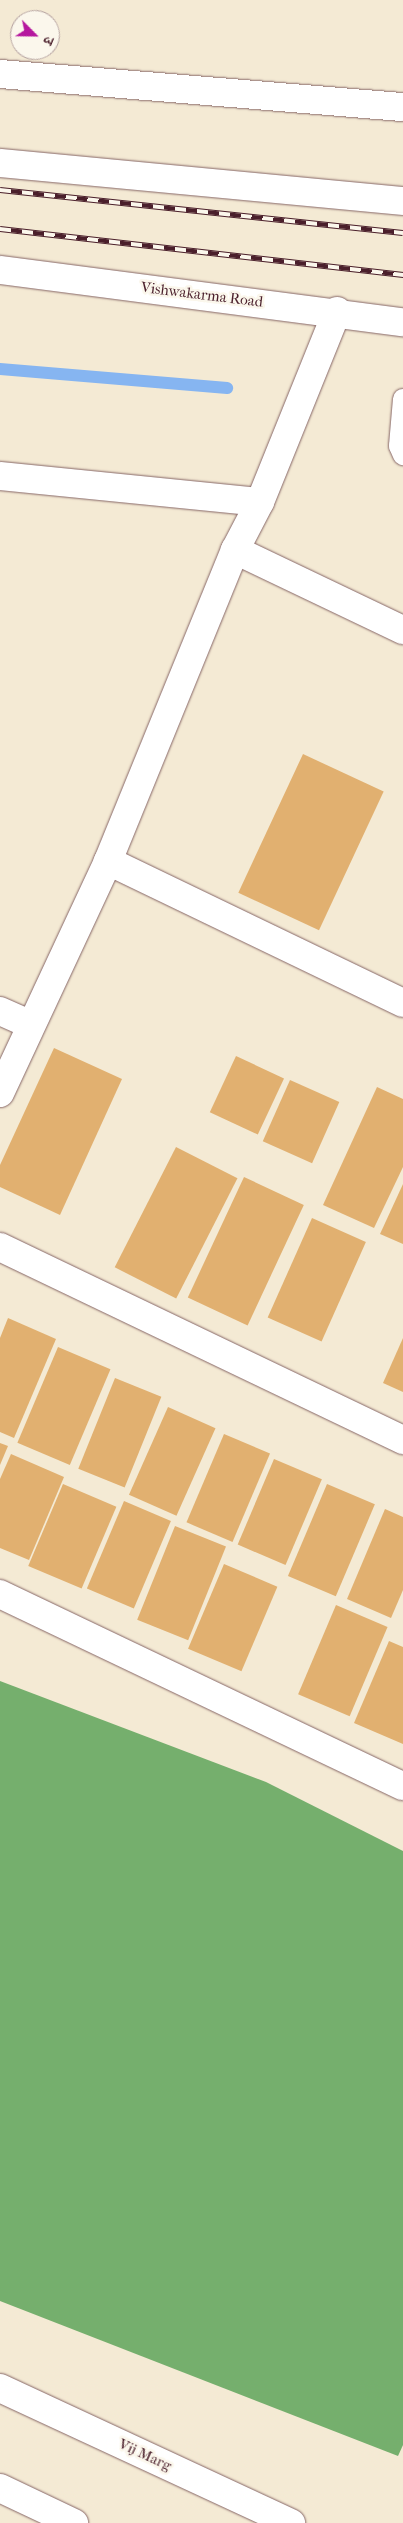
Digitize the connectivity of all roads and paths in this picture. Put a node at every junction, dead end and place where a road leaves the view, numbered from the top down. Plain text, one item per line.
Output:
1 (0, 74) edge
2 (403, 107) edge
3 (0, 163) edge
4 (403, 201) edge
5 (0, 270) edge
6 (337, 311) junction
7 (403, 322) edge
8 (403, 400) edge
9 (403, 455) edge
10 (0, 476) edge
11 (260, 502) junction
12 (235, 550) junction
13 (403, 630) edge
14 (108, 862) junction
15 (403, 1003) edge
16 (0, 1011) edge
17 (31, 1025) junction
18 (0, 1093) edge
19 (0, 1247) edge
20 (403, 1440) edge
21 (0, 1594) edge
22 (403, 1786) edge
23 (0, 2388) edge
24 (0, 2488) edge
25 (74, 2523) edge
26 (291, 2523) edge

1 - 2 street
3 - 4 street
5 - 6 street, Vishwakarma Road
6 - 7 street, Vishwakarma Road
6 - 11 street
8 - 9 lane
10 - 11 street
11 - 12 street
12 - 13 street
12 - 14 street
14 - 15 street
14 - 17 street
16 - 17 street
17 - 18 street
19 - 20 street
21 - 22 street
23 - 26 street, Vij Marg
24 - 25 street

